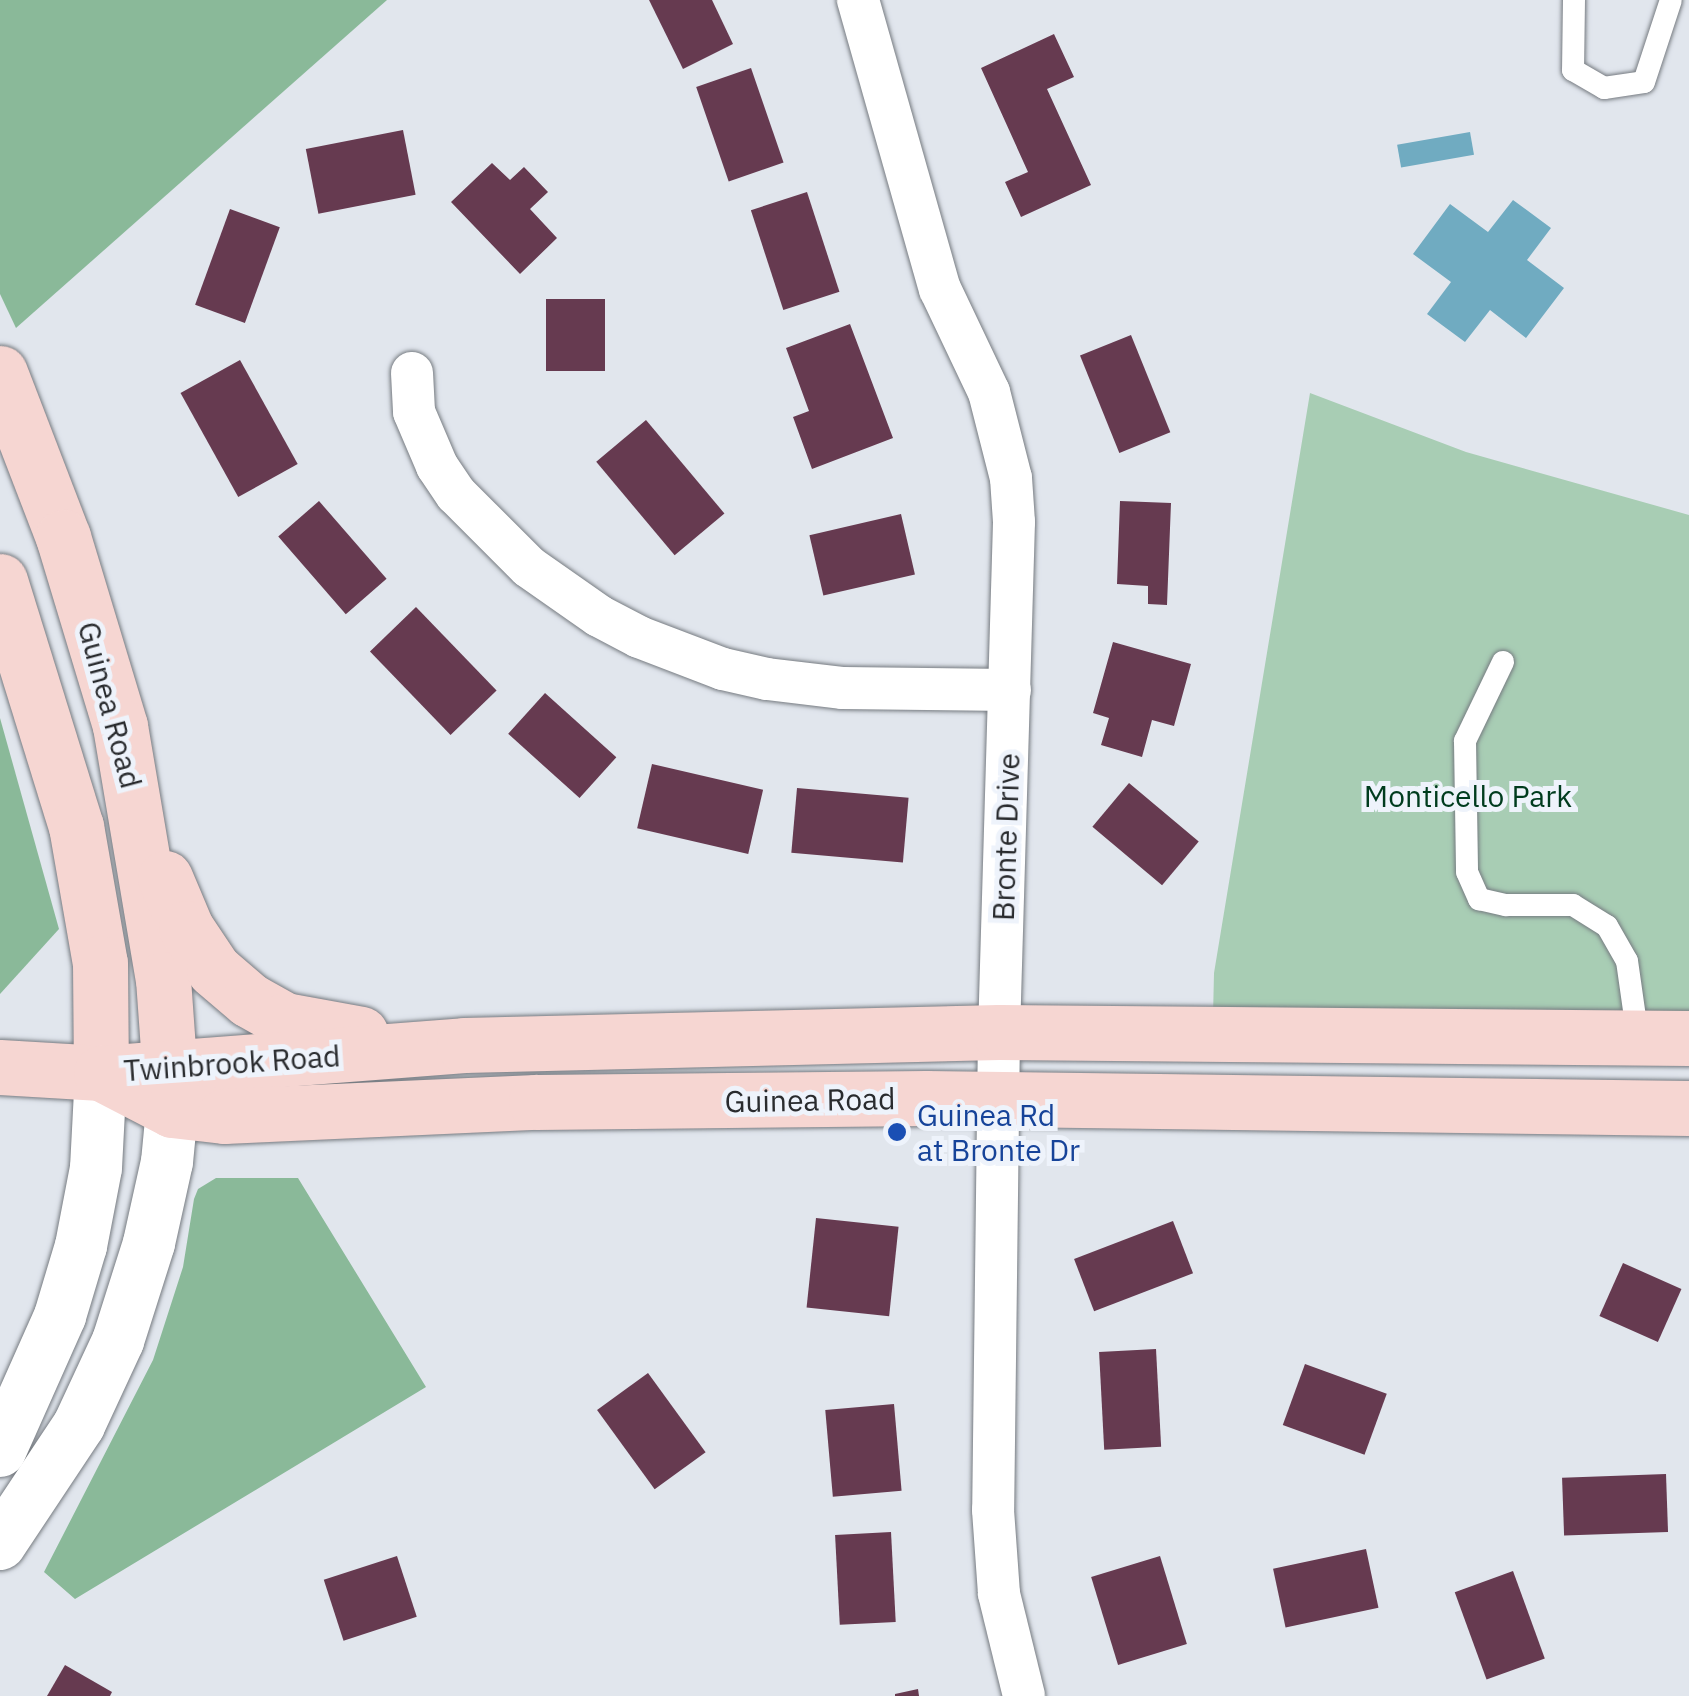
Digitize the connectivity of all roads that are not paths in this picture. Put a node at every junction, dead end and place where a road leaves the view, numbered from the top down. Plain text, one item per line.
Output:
1 (858, 0) edge
2 (1574, 0) edge
3 (1671, 0) edge
4 (0, 373) edge
5 (412, 373) dead end
6 (0, 580) edge
7 (1503, 662) dead end
8 (1010, 690) junction
9 (120, 726) junction
10 (999, 1032) junction
11 (1663, 1038) edge
12 (464, 1045) junction
13 (0, 1067) edge
14 (101, 1073) junction
15 (172, 1089) junction
16 (1002, 1102) junction
17 (1689, 1108) edge
18 (0, 1452) edge
19 (0, 1544) edge
20 (1024, 1696) edge

1 - 8 street, Bronte Drive
2 - 3 lane
4 - 9 main road, Guinea Road
5 - 8 street
6 - 14 main road
7 - 11 lane
8 - 10 street, Bronte Drive
9 - 12 main road
9 - 15 main road, Guinea Road
10 - 11 main road
10 - 12 main road
10 - 16 street, Bronte Drive
12 - 15 main road, Twinbrook Road
13 - 14 main road, Twinbrook Road
14 - 15 main road, Guinea Road
14 - 18 street
15 - 16 main road, Guinea Road
15 - 19 street
16 - 17 main road, Guinea Road
16 - 20 street, Bronte Drive

